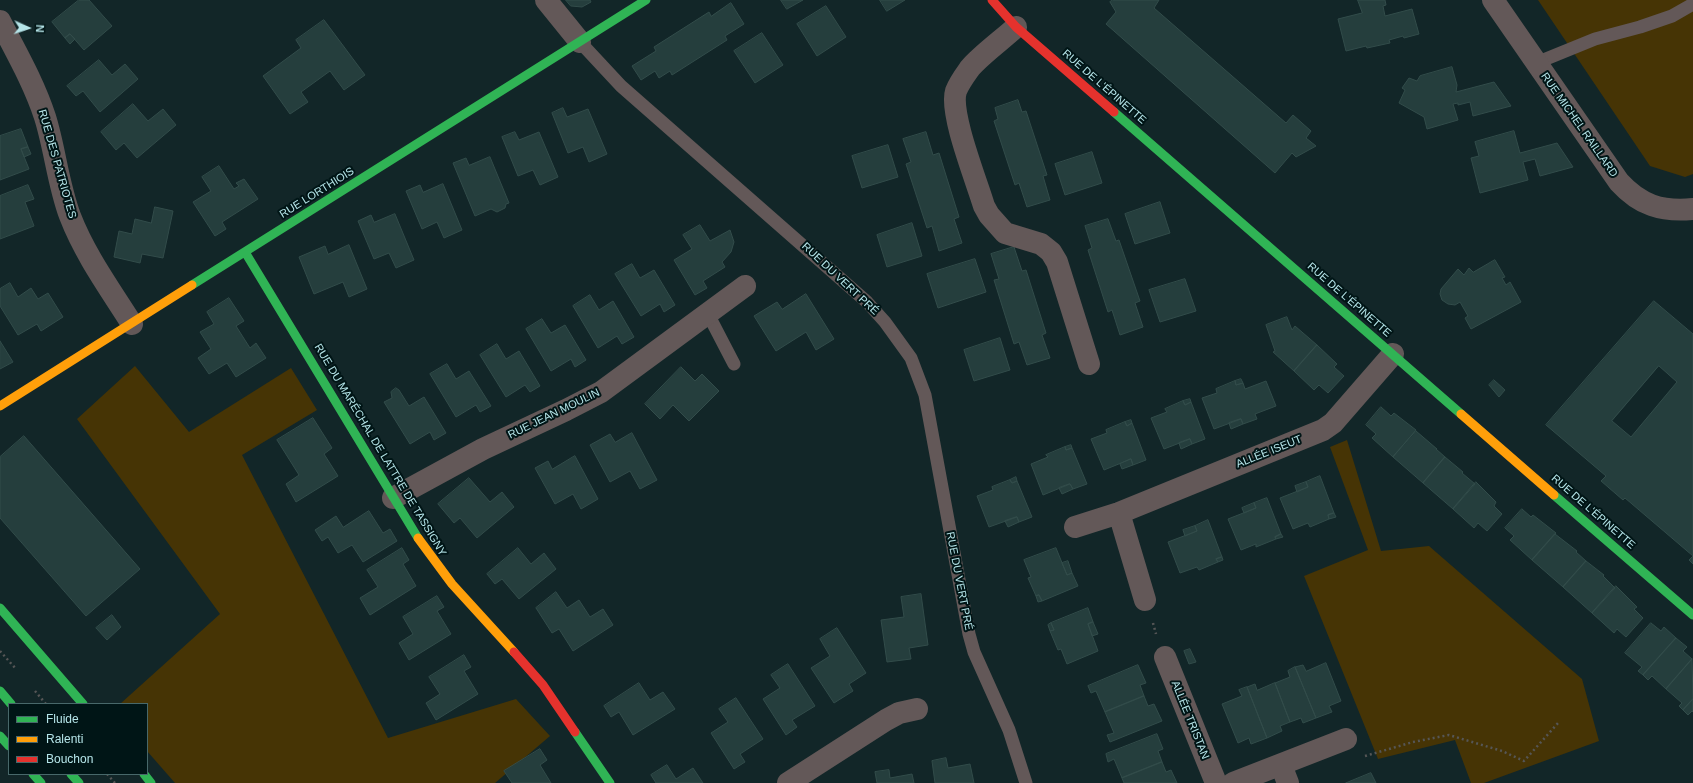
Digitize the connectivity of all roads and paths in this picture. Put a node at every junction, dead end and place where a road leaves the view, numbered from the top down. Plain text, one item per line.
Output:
1 (546, 0) edge
2 (646, 0) edge
3 (992, 0) edge
4 (1493, 0) edge
5 (1693, 4) edge
6 (0, 21) edge
7 (1016, 27) junction
8 (580, 42) junction
9 (1536, 63) junction
10 (1693, 209) edge
11 (245, 252) junction
12 (745, 286) dead end
13 (708, 314) junction
14 (132, 324) junction
15 (1393, 354) junction
16 (734, 364) dead end
17 (1089, 364) dead end
18 (0, 406) edge
19 (393, 498) junction
20 (1119, 512) junction
21 (1075, 527) dead end
22 (1144, 600) dead end
23 (0, 608) edge
24 (1693, 615) edge
25 (1165, 657) dead end
26 (0, 691) edge
27 (10, 703) edge
28 (82, 703) edge
29 (917, 709) dead end
30 (1559, 722) dead end
31 (0, 736) edge
32 (1346, 739) joint
33 (8, 745) edge
34 (1284, 774) edge
35 (34, 775) edge
36 (72, 775) edge
37 (108, 775) edge
38 (145, 775) edge
39 (41, 783) edge
40 (79, 783) edge
41 (115, 783) edge
42 (151, 783) edge
43 (610, 783) edge
44 (788, 783) edge
45 (1026, 783) edge
46 (1216, 783) edge
47 (1233, 783) edge

1 - 8 street, RUE DU VERT PRÉ
2 - 8 street, RUE LORTHIOIS
3 - 7 street, RUE DE L'ÉPINETTE
4 - 9 street, RUE MICHEL RAILLARD
5 - 9 lane
6 - 14 street, RUE DES PATRIOTES
7 - 15 street, RUE DE L'ÉPINETTE
7 - 17 street
8 - 11 street, RUE LORTHIOIS
8 - 45 lane, RUE DU VERT PRÉ
9 - 10 street, RUE MICHEL RAILLARD
11 - 14 street, RUE LORTHIOIS
11 - 19 street, RUE DU MARÉCHAL DE LATTRE DE TASSIGNY
12 - 13 street, RUE JEAN MOULIN
13 - 16 lane
13 - 19 street, RUE JEAN MOULIN
14 - 18 street, RUE LORTHIOIS
15 - 20 street, ALLÉE ISEUT
15 - 24 street, RUE DE L'ÉPINETTE
19 - 43 street, RUE DU MARÉCHAL DE LATTRE DE TASSIGNY
20 - 21 street, ALLÉE ISEUT
20 - 22 street
23 - 28 street
25 - 46 street, ALLÉE TRISTAN
26 - 27 street
29 - 44 street
30 - 32 path
31 - 33 street
32 - 34 street
34 - 47 street
35 - 39 street
36 - 40 street
37 - 41 path
38 - 42 street

